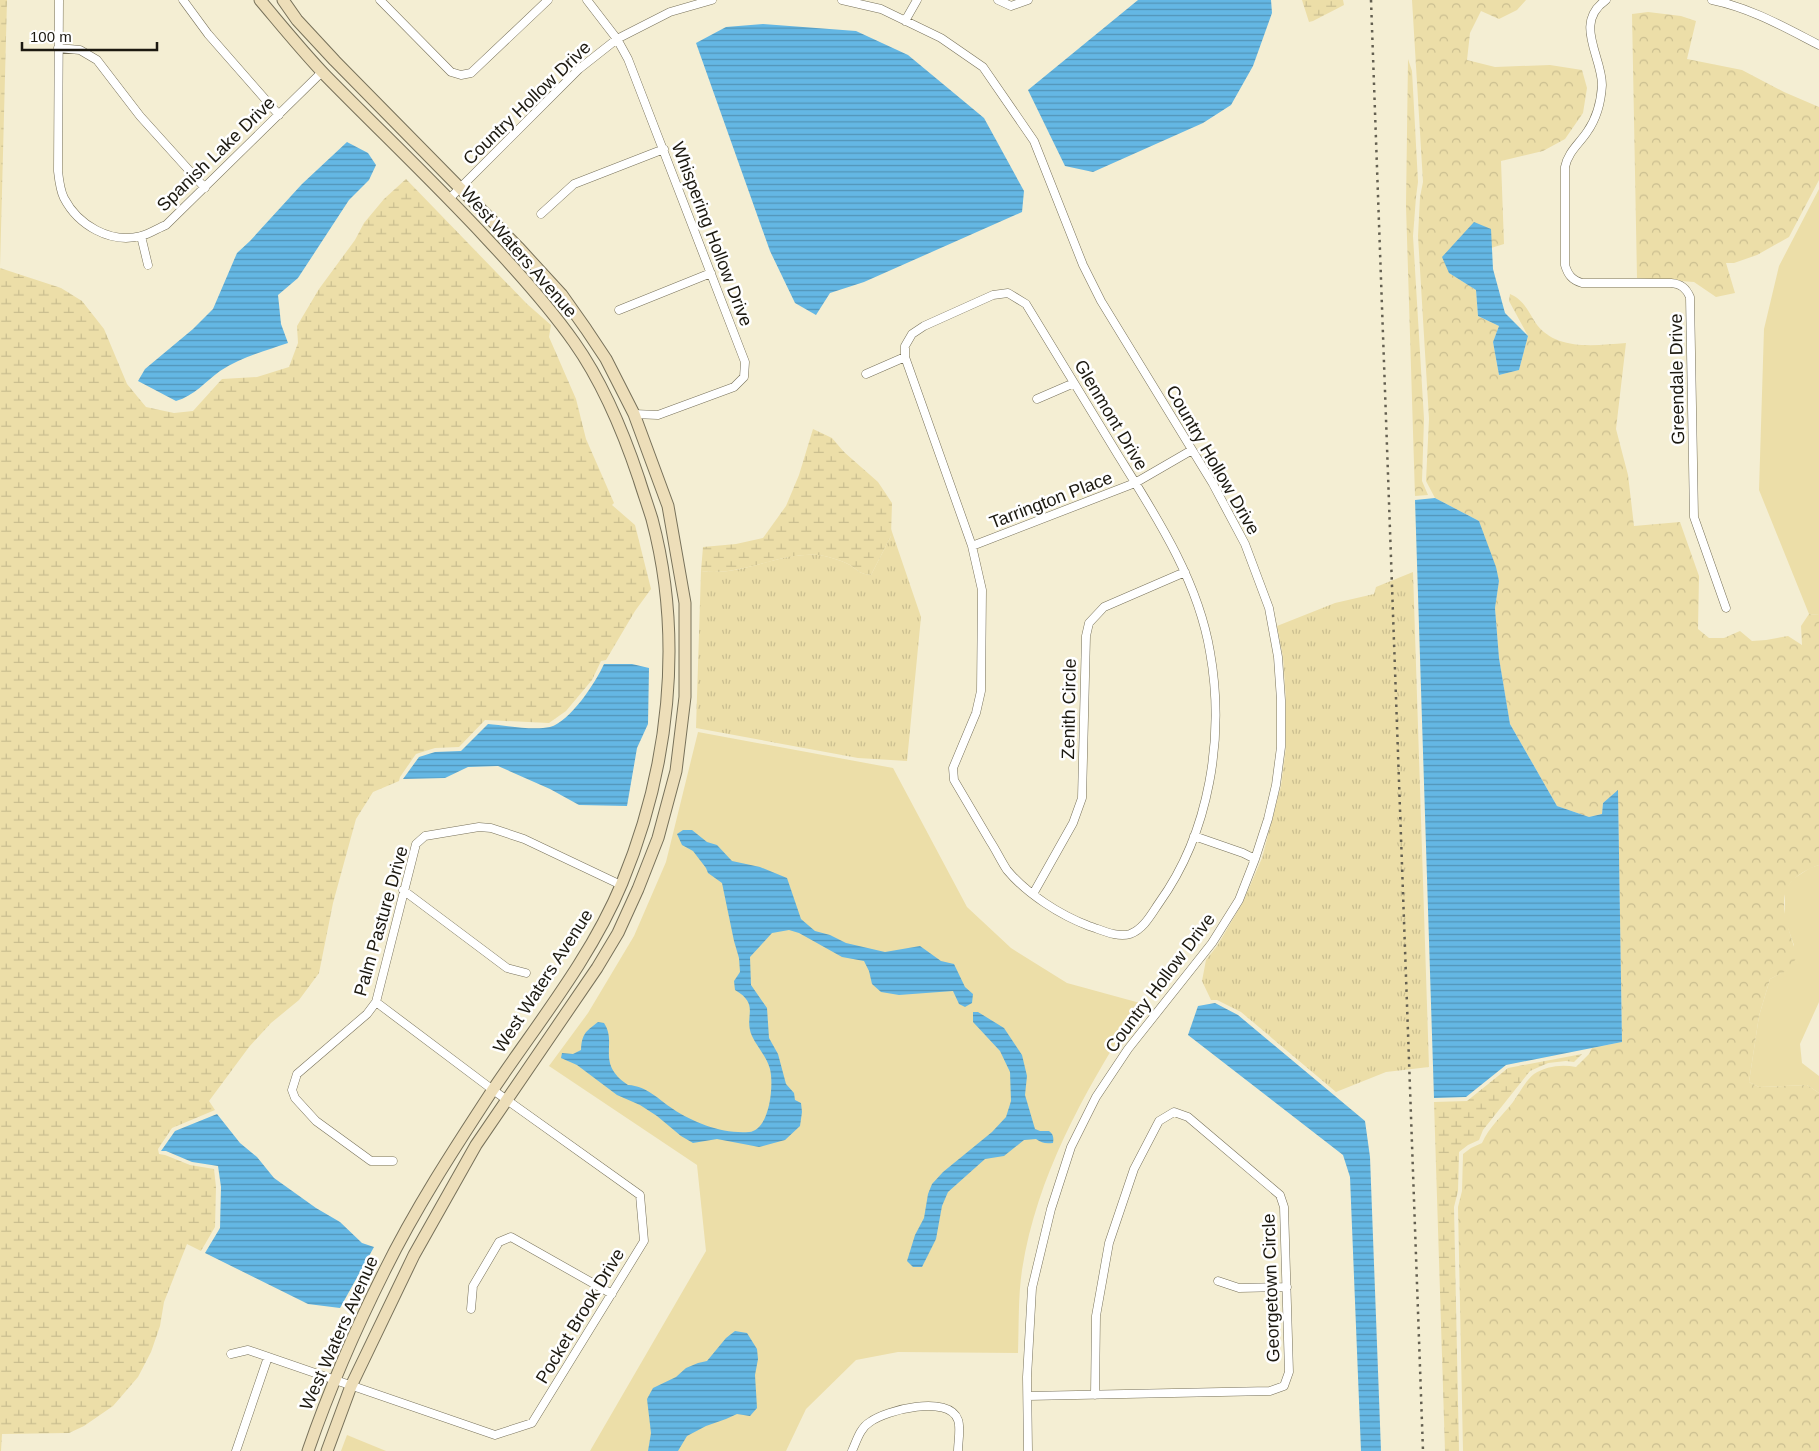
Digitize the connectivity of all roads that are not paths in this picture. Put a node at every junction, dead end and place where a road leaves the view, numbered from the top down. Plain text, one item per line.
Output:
1 (59, 0) edge
2 (183, 0) edge
3 (260, 0) edge
4 (283, 0) edge
5 (380, 0) edge
6 (548, 0) edge
7 (587, 0) edge
8 (712, 0) edge
9 (842, 0) edge
10 (917, 0) edge
11 (998, 0) edge
12 (1028, 0) edge
13 (1606, 0) edge
14 (1712, 0) edge
15 (905, 21) junction
16 (618, 39) junction
17 (1819, 45) edge
18 (58, 48) junction
19 (322, 72) junction
20 (279, 114) junction
21 (664, 149) junction
22 (205, 188) junction
23 (460, 188) junction
24 (449, 198) junction
25 (541, 214) dead end
26 (141, 236) junction
27 (148, 264) dead end
28 (712, 273) junction
29 (619, 310) dead end
30 (905, 357) junction
31 (866, 374) dead end
32 (1074, 383) junction
33 (1037, 399) dead end
34 (634, 414) junction
35 (1192, 450) junction
36 (1135, 483) junction
37 (972, 546) junction
38 (1185, 572) junction
39 (1726, 608) dead end
40 (1194, 836) junction
41 (1255, 859) junction
42 (621, 885) junction
43 (403, 890) junction
44 (1033, 894) junction
45 (526, 973) dead end
46 (376, 1002) junction
47 (493, 1090) junction
48 (508, 1100) junction
49 (393, 1160) dead end
50 (1218, 1281) dead end
51 (1287, 1287) junction
52 (612, 1294) junction
53 (472, 1309) dead end
54 (231, 1354) dead end
55 (268, 1357) junction
56 (335, 1380) junction
57 (351, 1386) junction
58 (1095, 1395) junction
59 (1028, 1396) junction
60 (236, 1451) edge
61 (308, 1451) edge
62 (327, 1451) edge
63 (852, 1451) edge
64 (958, 1451) edge
65 (1028, 1451) edge

1 - 18 street, Spanish Lake Drive
2 - 20 street
3 - 19 street, West Waters Avenue
4 - 23 street, West Waters Avenue
5 - 6 street
7 - 16 street, Whispering Hollow Drive
8 - 16 street, Country Hollow Drive
9 - 15 street, Country Hollow Drive
10 - 15 street
11 - 12 street
13 - 39 street, Greendale Drive
14 - 17 street
15 - 35 street, Country Hollow Drive
16 - 21 street, Whispering Hollow Drive
16 - 23 street, Country Hollow Drive
18 - 22 street
18 - 26 street, Spanish Lake Drive
19 - 20 street, Spanish Lake Drive
19 - 24 street, West Waters Avenue
20 - 22 street, Spanish Lake Drive
21 - 25 street
21 - 28 street, Whispering Hollow Drive
22 - 26 street, Spanish Lake Drive
23 - 24 street, Country Hollow Drive
23 - 34 street, West Waters Avenue
24 - 42 street, West Waters Avenue
26 - 27 street
28 - 29 street
28 - 34 street, Whispering Hollow Drive
30 - 31 street
30 - 32 street, Glenmont Drive
30 - 37 street, Glenmont Drive
32 - 33 street
32 - 36 street, Glenmont Drive
34 - 48 street, West Waters Avenue
35 - 36 street, Tarrington Place
35 - 41 street, Country Hollow Drive
36 - 37 street, Tarrington Place
36 - 38 street, Glenmont Drive
37 - 44 street, Glenmont Drive
38 - 40 street, Glenmont Drive
38 - 44 street, Zenith Circle
40 - 41 street
40 - 44 street, Glenmont Drive
41 - 59 street, Country Hollow Drive
42 - 43 street, Palm Pasture Drive
42 - 47 street, West Waters Avenue
43 - 45 street
43 - 46 street, Palm Pasture Drive
46 - 47 street, Pocket Brook Drive
46 - 49 street, Palm Pasture Drive
47 - 48 street, Pocket Brook Drive
47 - 56 street, West Waters Avenue
48 - 52 street, Pocket Brook Drive
48 - 57 street, West Waters Avenue
50 - 51 street
51 - 58 street, Georgetown Circle
51 - 58 street, Georgetown Circle
52 - 53 street
52 - 57 street, Pocket Brook Drive
54 - 55 street, Pocket Brook Drive
55 - 56 street, Pocket Brook Drive
55 - 60 street
56 - 57 street, Pocket Brook Drive
56 - 61 street, West Waters Avenue
57 - 62 street, West Waters Avenue
58 - 59 street, Georgetown Circle
59 - 65 street, Country Hollow Drive
63 - 64 street

